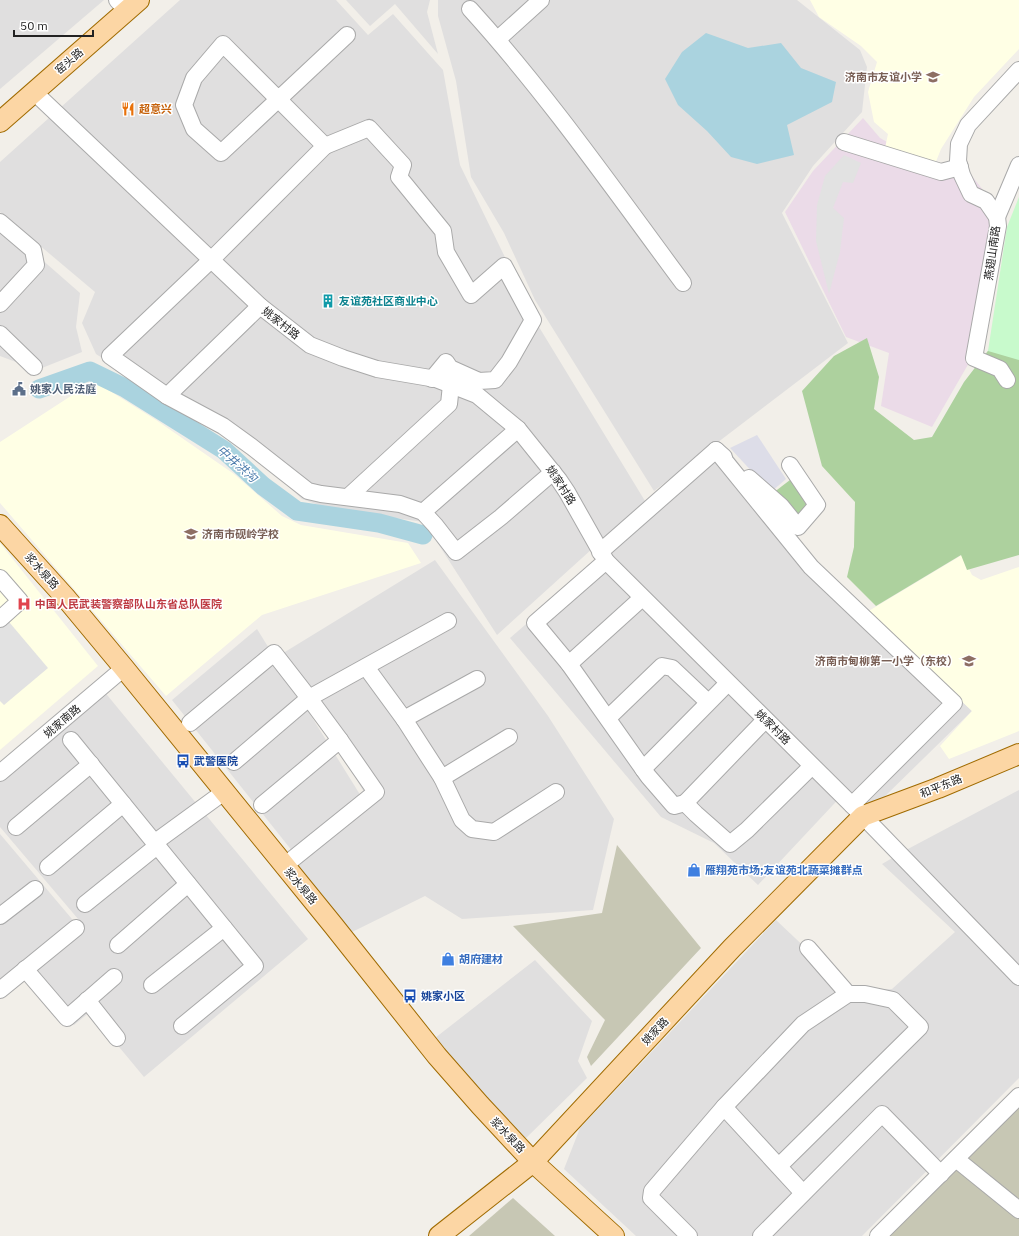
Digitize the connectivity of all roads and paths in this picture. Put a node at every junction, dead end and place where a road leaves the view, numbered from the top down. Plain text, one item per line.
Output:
1 (541, 0) edge
2 (128, 4) edge
3 (470, 9) dead end
4 (347, 35) dead end
5 (498, 39) junction
6 (1019, 70) edge
7 (34, 92) junction
8 (279, 100) junction
9 (0, 122) edge
10 (844, 142) dead end
11 (325, 146) junction
12 (1019, 165) edge
13 (960, 167) junction
14 (997, 217) junction
15 (0, 222) edge
16 (211, 260) junction
17 (682, 282) dead end
18 (0, 304) edge
19 (260, 306) junction
20 (2, 341) edge
21 (34, 367) dead end
22 (432, 379) junction
23 (1007, 380) dead end
24 (451, 385) junction
25 (167, 396) junction
26 (518, 429) junction
27 (716, 450) junction
28 (790, 465) dead end
29 (553, 472) junction
30 (348, 497) junction
31 (423, 512) junction
32 (0, 525) edge
33 (603, 557) junction
34 (0, 578) edge
35 (642, 598) junction
36 (0, 619) edge
37 (448, 621) dead end
38 (569, 664) junction
39 (366, 667) junction
40 (124, 668) junction
41 (477, 679) dead end
42 (728, 683) junction
43 (309, 698) junction
44 (708, 702) junction
45 (608, 718) junction
46 (404, 719) junction
47 (766, 720) junction
48 (190, 723) dead end
49 (509, 737) dead end
50 (71, 740) dead end
51 (340, 740) junction
52 (1019, 754) edge
53 (234, 762) dead end
54 (91, 764) junction
55 (812, 766) junction
56 (643, 769) junction
57 (0, 773) edge
58 (442, 778) junction
59 (224, 792) junction
60 (556, 792) dead end
61 (685, 803) junction
62 (123, 804) junction
63 (262, 805) dead end
64 (857, 811) junction
65 (16, 828) dead end
66 (156, 844) junction
67 (48, 866) dead end
68 (284, 866) junction
69 (188, 884) junction
70 (35, 889) dead end
71 (85, 904) dead end
72 (0, 916) edge
73 (76, 928) dead end
74 (224, 928) junction
75 (118, 945) dead end
76 (808, 948) dead end
77 (25, 969) junction
78 (114, 977) dead end
79 (1019, 977) edge
80 (152, 985) dead end
81 (0, 990) edge
82 (848, 994) junction
83 (88, 1000) junction
84 (182, 1026) dead end
85 (117, 1038) dead end
86 (1019, 1096) edge
87 (724, 1107) junction
88 (956, 1159) junction
89 (533, 1162) junction
90 (779, 1166) junction
91 (941, 1174) junction
92 (803, 1193) junction
93 (1019, 1210) edge
94 (439, 1236) edge
95 (614, 1236) edge
96 (689, 1236) edge
97 (761, 1236) edge
98 (878, 1236) edge

1 - 5 street
2 - 7 main road, 窑头路
3 - 5 street
4 - 8 street
5 - 17 street
6 - 13 street, 燕翅山南路
7 - 9 main road, 窑头路
7 - 16 street, 姚家村路
8 - 8 street
8 - 11 street
10 - 13 street
11 - 16 street
11 - 22 street
12 - 14 street
13 - 14 street, 燕翅山南路
14 - 23 street, 燕翅山南路
15 - 18 street
16 - 19 street, 姚家村路
16 - 25 street
19 - 22 street, 姚家村路
19 - 25 street
20 - 21 street
22 - 24 street, 姚家村路
24 - 26 street, 姚家村路
24 - 30 street
25 - 30 street
26 - 29 street, 姚家村路
26 - 31 street
27 - 28 street
27 - 33 street
27 - 64 street
29 - 31 street
29 - 33 street, 姚家村路
30 - 31 street
32 - 40 main road, 浆水泉路
33 - 35 street, 姚家村路
33 - 38 street
34 - 36 street
35 - 38 street
35 - 42 street, 姚家村路
37 - 39 street
38 - 45 street
39 - 43 street
39 - 46 street
40 - 57 street, 姚家南路
40 - 59 main road, 浆水泉路
41 - 46 street
42 - 44 street
42 - 47 street, 姚家村路
43 - 48 street
43 - 51 street
43 - 53 street
44 - 45 street
44 - 56 street
45 - 56 street
46 - 58 street
47 - 55 street, 姚家村路
47 - 61 street
49 - 58 street
50 - 54 street
51 - 63 street
51 - 68 street
52 - 64 main road, 和平东路
54 - 62 street
54 - 65 street
55 - 61 street
55 - 64 street, 姚家村路
56 - 61 street
58 - 60 street
59 - 66 street
59 - 68 main road, 浆水泉路
62 - 66 street
62 - 67 street
64 - 79 street, 姚家村路
64 - 89 main road, 姚家路
66 - 69 street
66 - 71 street
68 - 89 main road, 浆水泉路
69 - 74 street
69 - 75 street
70 - 72 street
73 - 77 street
74 - 80 street
74 - 84 street
76 - 82 street
77 - 81 street
77 - 83 street
78 - 83 street
82 - 87 street
82 - 90 street
83 - 85 street
86 - 88 street
87 - 90 street
87 - 96 street
88 - 91 street
88 - 93 street
89 - 94 main road, 姚家路
89 - 95 main road, 浆水泉路
90 - 92 street
91 - 92 street
91 - 98 street
92 - 97 street

